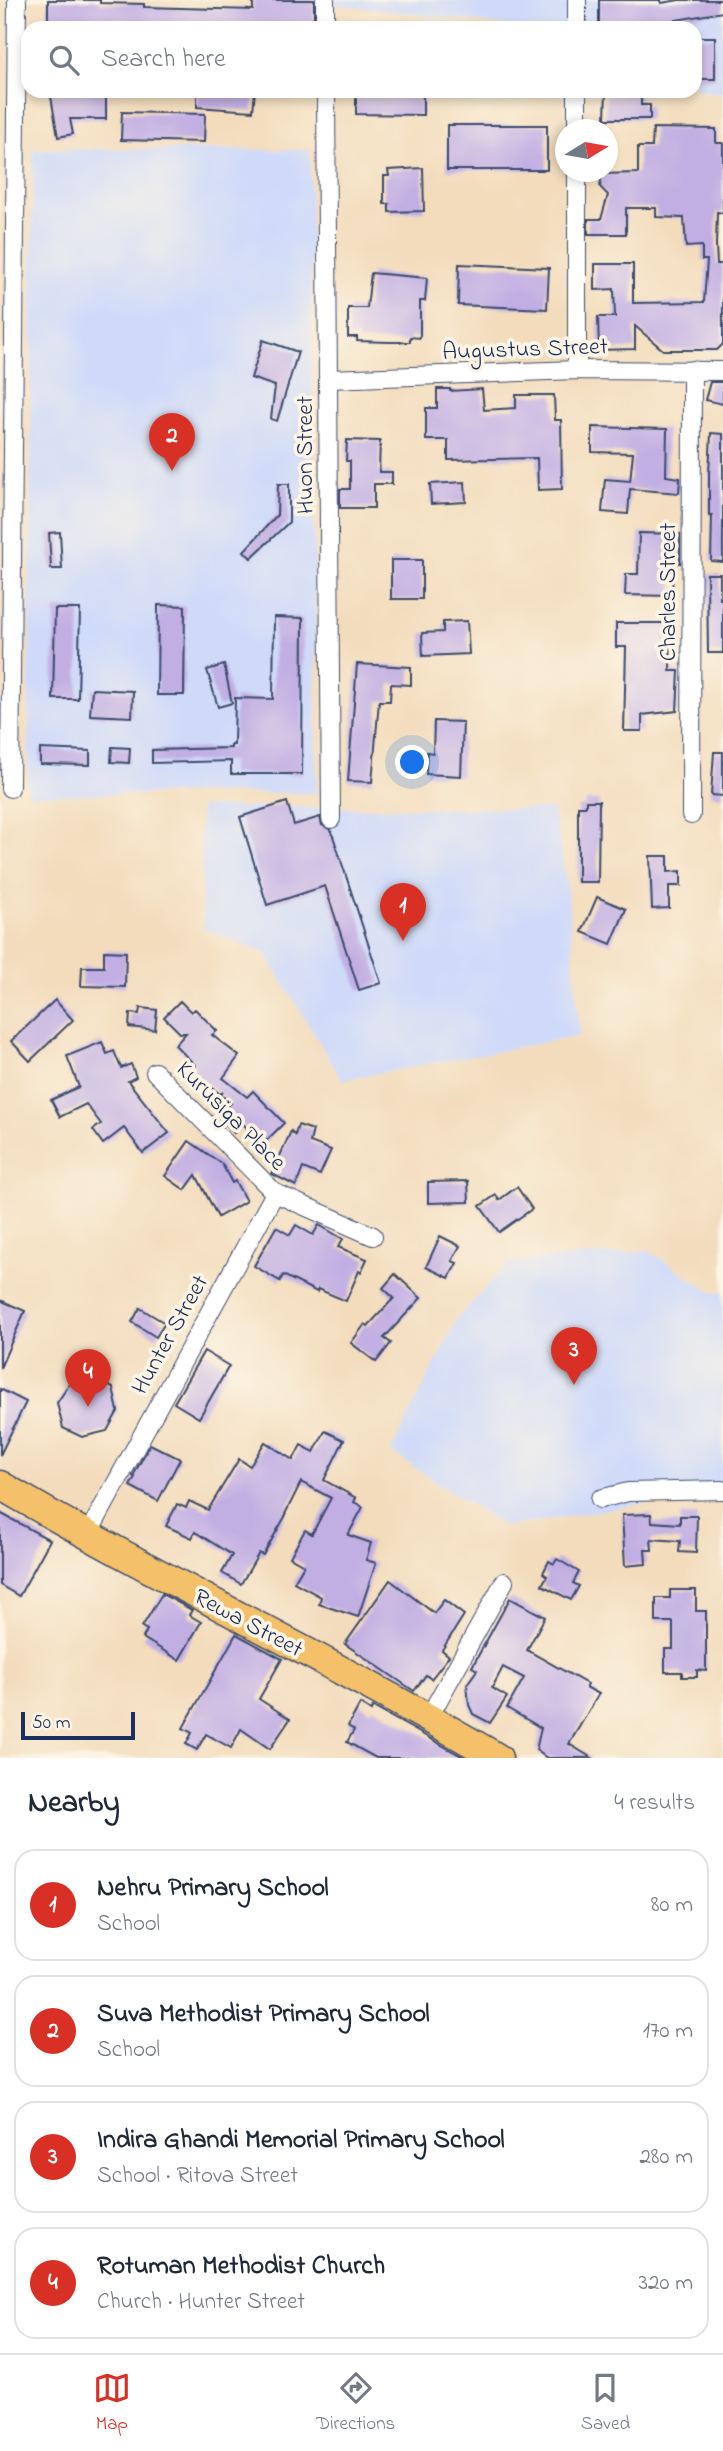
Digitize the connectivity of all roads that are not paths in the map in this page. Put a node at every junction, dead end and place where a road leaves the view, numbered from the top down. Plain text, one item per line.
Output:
1 (17, 0) edge
2 (325, 0) edge
3 (577, 0) edge
4 (326, 21) edge
5 (577, 21) edge
6 (326, 98) edge
7 (577, 98) edge
8 (577, 119) edge
9 (577, 182) edge
10 (7, 331) edge
11 (577, 370) junction
12 (692, 370) junction
13 (723, 370) edge
14 (328, 379) junction
15 (6, 588) edge
16 (10, 788) dead end
17 (691, 815) dead end
18 (331, 819) dead end
19 (155, 1072) dead end
20 (275, 1193) junction
21 (373, 1236) dead end
22 (0, 1485) edge
23 (723, 1490) edge
24 (600, 1499) dead end
25 (87, 1536) junction
26 (504, 1582) dead end
27 (429, 1717) junction
28 (498, 1758) edge

1 - 10 street
2 - 4 street
3 - 5 street
6 - 14 street, Huon Street
7 - 8 street
9 - 11 street
10 - 15 street
11 - 12 street, Augustus Street
11 - 14 street, Augustus Street
12 - 13 street, Augustus Street
12 - 17 street, Charles Street
14 - 18 street, Huon Street
15 - 16 street
19 - 20 street, Kurusiga Place
20 - 21 street
20 - 25 street, Hunter Street
22 - 25 main road, Rewa Street
23 - 24 street
25 - 27 main road, Rewa Street
26 - 27 street
27 - 28 main road, Rewa Street

